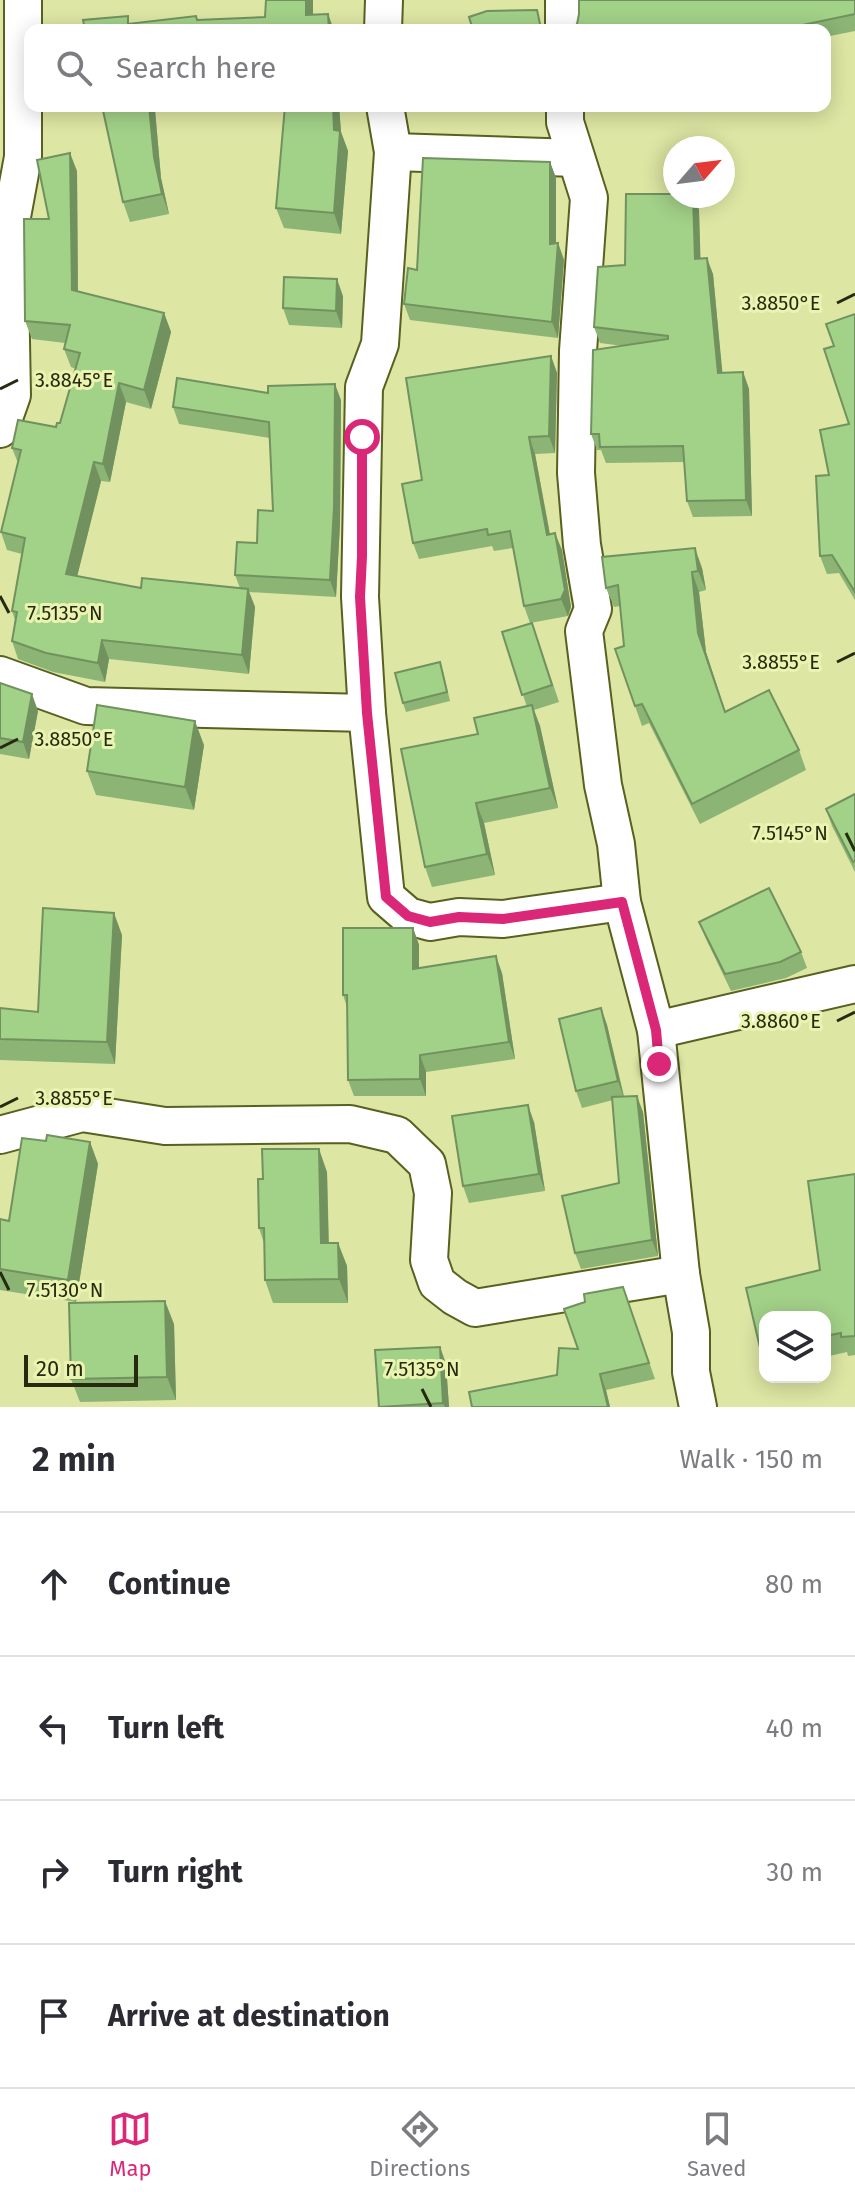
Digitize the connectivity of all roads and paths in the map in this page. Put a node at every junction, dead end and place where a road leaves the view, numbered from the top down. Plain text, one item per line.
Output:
1 (23, 0) edge
2 (384, 0) edge
3 (564, 0) edge
4 (383, 24) edge
5 (564, 24) edge
6 (11, 35) edge
7 (386, 112) edge
8 (565, 112) edge
9 (393, 152) junction
10 (576, 158) junction
11 (0, 429) edge
12 (0, 675) edge
13 (367, 713) junction
14 (622, 902) junction
15 (855, 984) edge
16 (656, 1030) junction
17 (0, 1135) edge
18 (681, 1274) junction
19 (698, 1407) edge

1 - 6 street
2 - 4 street
3 - 5 street
6 - 11 street
7 - 9 street
8 - 10 street
9 - 10 street
9 - 13 street
10 - 14 street
12 - 13 street
13 - 14 street
14 - 16 street
15 - 16 street
16 - 18 street
17 - 18 street
18 - 19 street

